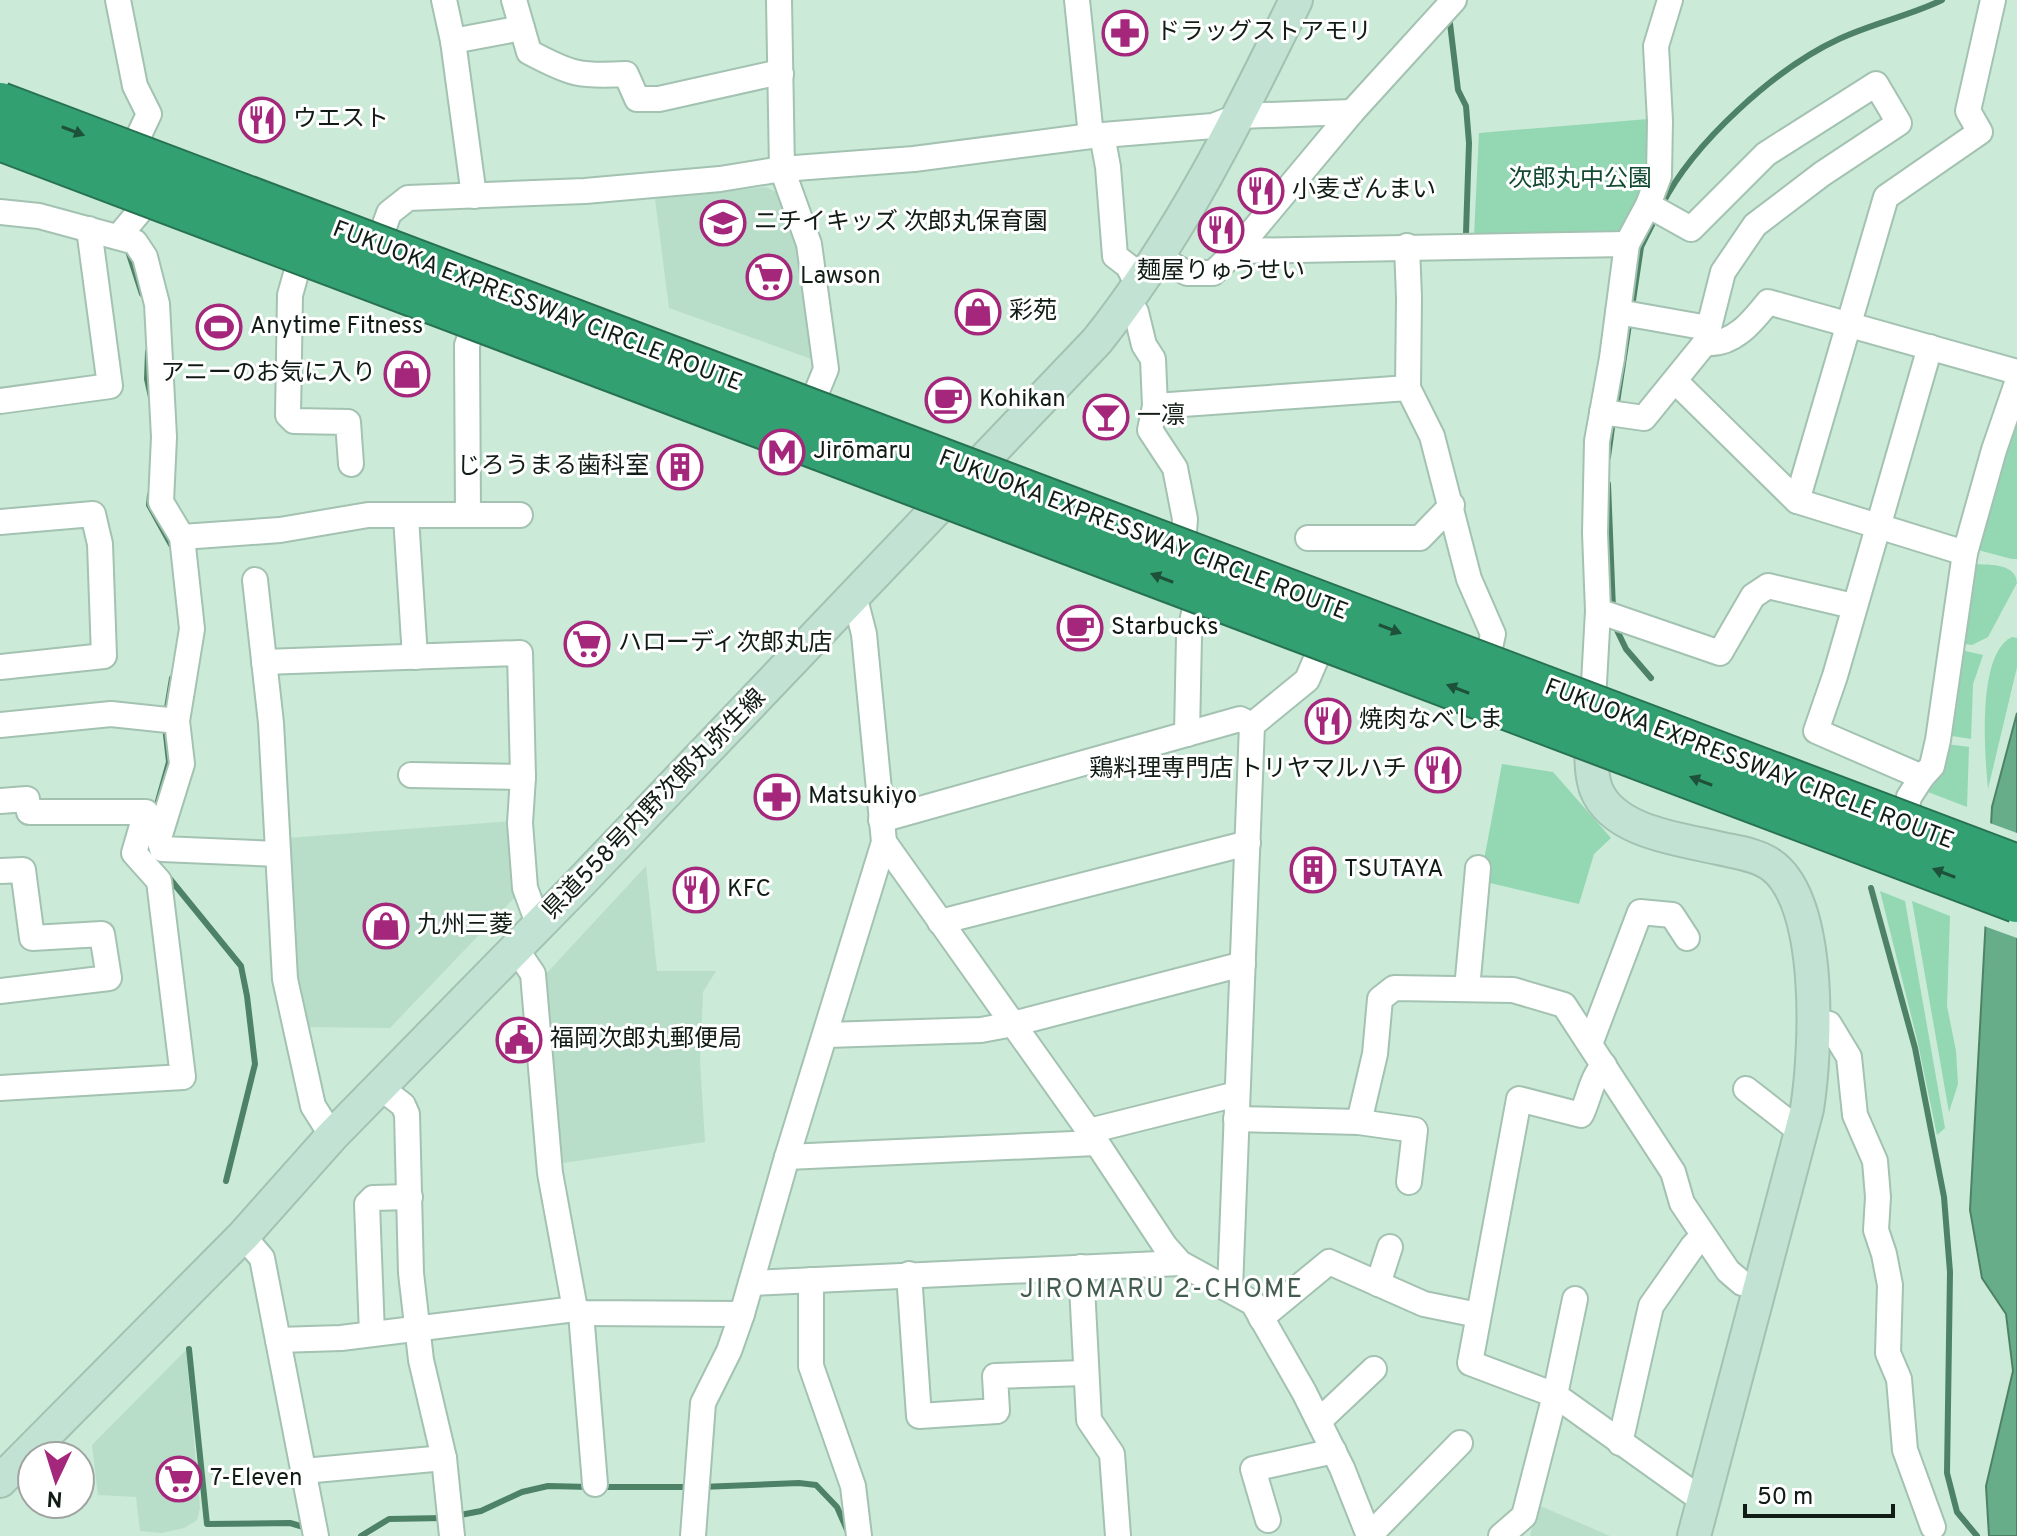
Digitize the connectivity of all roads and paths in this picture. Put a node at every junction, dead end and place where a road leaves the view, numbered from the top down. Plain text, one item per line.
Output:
1 (118, 0) edge
2 (444, 0) edge
3 (514, 0) edge
4 (779, 0) edge
5 (1077, 0) edge
6 (1296, 0) edge
7 (1670, 0) edge
8 (1993, 0) edge
9 (1448, 5) edge
10 (522, 28) junction
11 (453, 41) junction
12 (781, 74) junction
13 (0, 104) edge
14 (1352, 112) junction
15 (1239, 116) junction
16 (1097, 136) junction
17 (0, 139) edge
18 (132, 150) dead end
19 (782, 169) junction
20 (474, 196) junction
21 (150, 199) dead end
22 (1657, 211) junction
23 (0, 212) edge
24 (89, 229) junction
25 (119, 236) junction
26 (378, 244) dead end
27 (1627, 244) junction
28 (1407, 246) junction
29 (1236, 251) junction
30 (301, 256) dead end
31 (1157, 257) junction
32 (1133, 295) junction
33 (1629, 314) junction
34 (475, 323) dead end
35 (1849, 324) junction
36 (1707, 335) junction
37 (1930, 347) junction
38 (2017, 372) edge
39 (1676, 382) junction
40 (2017, 383) edge
41 (1408, 388) junction
42 (0, 401) edge
43 (1155, 406) junction
44 (810, 408) dead end
45 (1614, 413) junction
46 (351, 464) dead end
47 (1797, 501) junction
48 (1452, 505) junction
49 (468, 515) junction
50 (520, 515) dead end
51 (406, 517) junction
52 (0, 522) edge
53 (1879, 526) junction
54 (182, 537) junction
55 (1308, 538) dead end
56 (1183, 544) dead end
57 (1965, 553) junction
58 (255, 580) dead end
59 (854, 595) junction
60 (1197, 599) dead end
61 (1853, 606) junction
62 (1598, 611) junction
63 (1322, 645) dead end
64 (415, 657) junction
65 (1487, 661) dead end
66 (264, 662) junction
67 (0, 667) edge
68 (1593, 701) joint
69 (168, 720) junction
70 (0, 725) edge
71 (1252, 725) junction
72 (1187, 734) junction
73 (411, 775) dead end
74 (523, 777) junction
75 (1922, 777) junction
76 (0, 801) edge
77 (1905, 816) dead end
78 (882, 831) junction
79 (1248, 843) junction
80 (278, 854) junction
81 (2017, 866) edge
82 (1478, 868) dead end
83 (0, 871) edge
84 (2017, 901) edge
85 (940, 922) junction
86 (539, 926) junction
87 (1687, 938) dead end
88 (516, 949) junction
89 (1243, 964) junction
90 (1467, 989) junction
91 (0, 991) edge
92 (1816, 1021) junction
93 (1013, 1024) junction
94 (827, 1035) junction
95 (1590, 1044) junction
96 (1604, 1065) junction
97 (0, 1088) edge
98 (381, 1088) junction
99 (1746, 1089) dead end
100 (1237, 1094) junction
101 (1236, 1119) junction
102 (1359, 1122) junction
103 (1801, 1132) junction
104 (332, 1136) junction
105 (1093, 1137) junction
106 (787, 1157) junction
107 (1409, 1182) dead end
108 (410, 1197) junction
109 (1703, 1235) junction
110 (243, 1236) junction
111 (1390, 1247) dead end
112 (1180, 1263) junction
113 (1081, 1267) junction
114 (909, 1274) junction
115 (811, 1280) junction
116 (751, 1283) junction
117 (1378, 1284) junction
118 (1760, 1288) junction
119 (1230, 1289) junction
120 (1575, 1299) dead end
121 (578, 1311) junction
122 (742, 1314) junction
123 (1478, 1315) junction
124 (1261, 1318) junction
125 (417, 1329) junction
126 (372, 1334) junction
127 (278, 1340) junction
128 (1374, 1369) dead end
129 (1085, 1373) junction
130 (1555, 1395) junction
131 (1319, 1421) junction
132 (1460, 1443) dead end
133 (1620, 1443) junction
134 (1334, 1451) junction
135 (444, 1458) junction
136 (304, 1471) junction
137 (0, 1481) edge
138 (595, 1484) dead end
139 (1702, 1500) junction
140 (1268, 1520) dead end
141 (451, 1523) edge
142 (315, 1527) edge
143 (1933, 1527) dead end
144 (693, 1536) edge
145 (859, 1536) edge
146 (1118, 1536) edge
147 (1369, 1536) edge
148 (1501, 1536) edge
149 (1694, 1536) edge

1 - 18 street
2 - 11 street
3 - 10 street
4 - 12 street
5 - 16 street
6 - 15 main road, 県道558号内野次郎丸弥生線
7 - 22 street
8 - 35 street
9 - 14 street
10 - 11 street
10 - 12 street
11 - 20 street
12 - 19 street
13 -> 81 highway, FUKUOKA EXPRESSWAY CIRCLE ROUTE, bridge
14 - 15 street
14 - 29 street
15 - 16 street
15 - 31 main road, 県道558号内野次郎丸弥生線
16 - 19 street
16 - 32 street
84 -> 17 highway, FUKUOKA EXPRESSWAY CIRCLE ROUTE, bridge
19 - 20 street
19 - 44 street
20 - 26 street
21 - 25 street
22 - 27 street
22 - 36 street
23 - 24 street
24 - 25 street
24 - 42 street
25 - 54 street
27 - 28 street
27 - 33 street
28 - 29 street
28 - 41 street
29 - 31 street
30 - 46 street
31 - 32 main road, 県道558号内野次郎丸弥生線
32 - 43 street
32 - 59 main road, 県道558号内野次郎丸弥生線
33 - 36 street
33 - 45 street
34 - 49 street
35 - 36 street
35 - 37 street
35 - 47 street
36 - 39 street
37 - 38 street
37 - 53 street
39 - 45 street
39 - 47 street
40 - 57 street
41 - 43 street
41 - 48 street
43 - 56 street
45 - 62 street
47 - 53 street
48 - 55 street
48 - 65 street
49 - 50 street
49 - 51 street
51 - 54 street
51 - 64 street
52 - 67 street
53 - 57 street
53 - 61 street
54 - 69 street
57 - 75 street
58 - 66 street
59 - 78 street
59 - 86 main road, 県道558号内野次郎丸弥生線
60 - 72 street
61 - 62 street
61 - 75 street
62 - 68 street
63 - 71 street
64 - 66 street
64 - 74 street
66 - 80 street
68 - 92 main road
69 - 70 street
69 - 80 street
71 - 72 street
71 - 79 street
72 - 78 street
73 - 74 street
74 - 86 street
75 - 77 street
76 - 97 street
78 - 85 street
78 - 94 street
79 - 85 street
79 - 89 street
80 - 104 street
82 - 90 street
83 - 91 street
85 - 93 street
86 - 88 main road, 県道558号内野次郎丸弥生線
87 - 95 street
88 - 98 main road, 県道558号内野次郎丸弥生線
88 - 121 street
89 - 93 street
89 - 100 street
90 - 95 street
90 - 102 street
92 - 103 main road
92 - 143 street
93 - 94 street
93 - 105 street
94 - 106 street
95 - 96 street
96 - 109 street
96 - 123 street
98 - 104 main road, 県道558号内野次郎丸弥生線
98 - 108 street
99 - 103 street
100 - 101 street
100 - 105 street
101 - 102 street
101 - 119 street
102 - 107 street
103 - 118 main road
104 - 110 main road, 県道558号内野次郎丸弥生線
105 - 106 street
105 - 112 street
106 - 116 street
108 - 125 street
108 - 126 street
109 - 118 street
109 - 133 street
110 - 127 street
110 - 137 main road, 県道558号内野次郎丸弥生線
111 - 117 street
112 - 113 street
112 - 119 street
113 - 114 street
113 - 129 street
114 - 115 street
114 - 129 street
115 - 116 street
115 - 145 street
116 - 122 street
117 - 123 street
117 - 124 street
118 - 139 main road
119 - 124 street
120 - 130 street
121 - 122 street
121 - 125 street
121 - 138 street
122 - 144 street
123 - 130 street
124 - 131 street
125 - 126 street
125 - 135 street
126 - 127 street
127 - 136 street
128 - 131 street
129 - 146 street
130 - 133 street
130 - 148 street
131 - 134 street
132 - 147 street
133 - 139 street
134 - 140 street
134 - 147 street
135 - 136 street
135 - 141 street
136 - 142 street
139 - 149 main road

